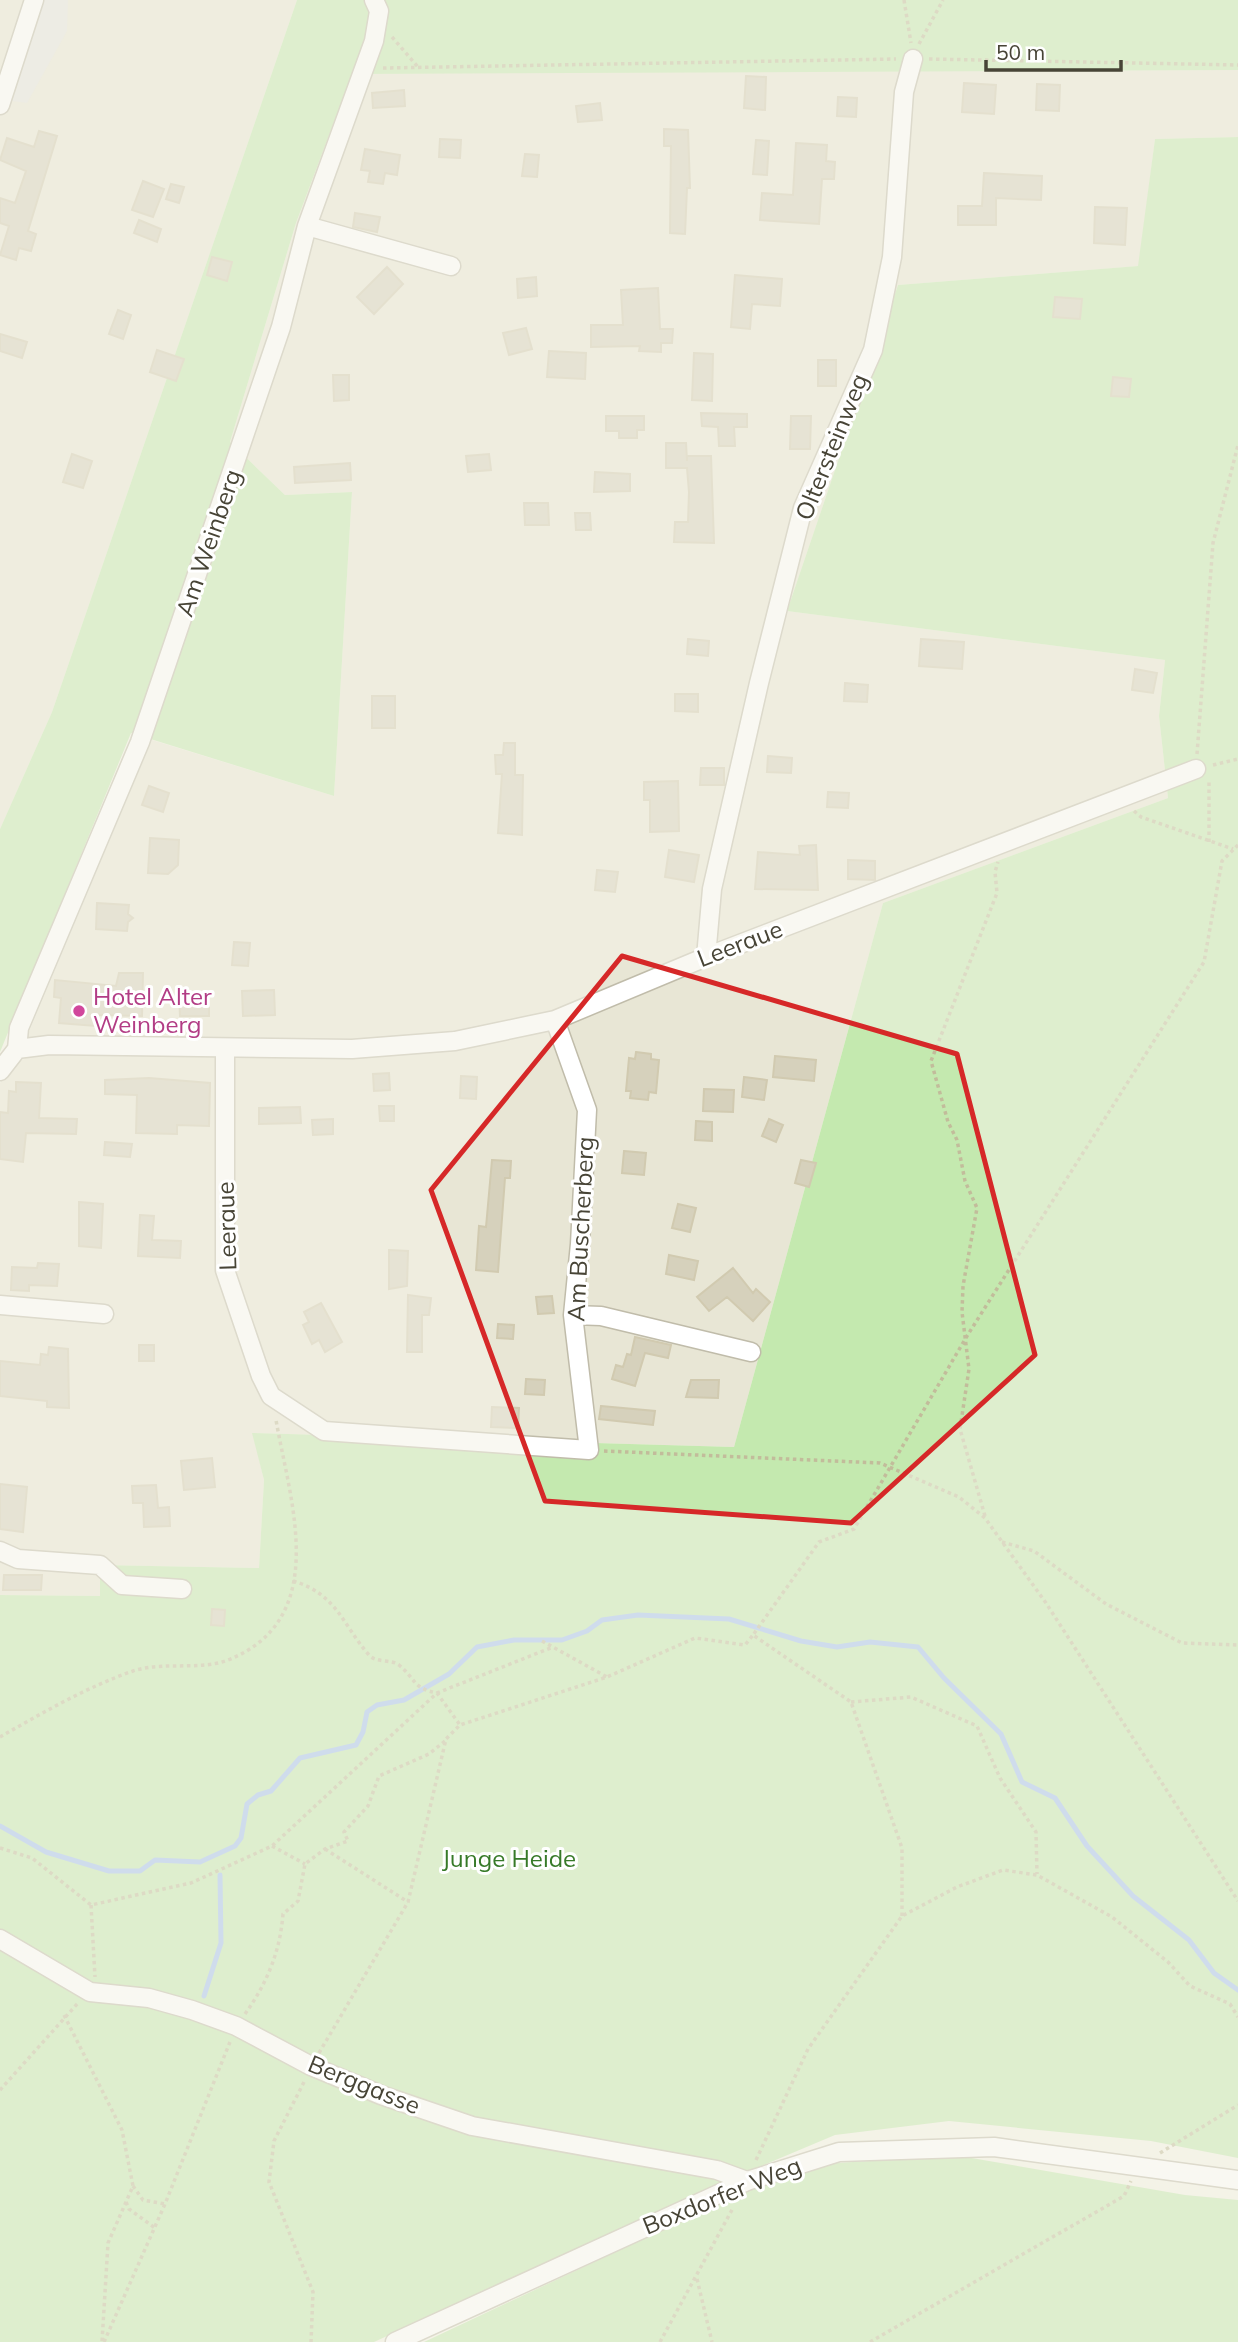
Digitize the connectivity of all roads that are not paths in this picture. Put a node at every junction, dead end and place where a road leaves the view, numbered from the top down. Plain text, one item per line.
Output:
1 (34, 0) edge
2 (374, 0) edge
3 (913, 59) road end
4 (0, 105) edge
5 (307, 226) junction
6 (451, 266) dead end
7 (1203, 774) road end
8 (706, 957) junction
9 (555, 1020) junction
10 (225, 1048) junction
11 (17, 1049) junction
12 (0, 1071) edge
13 (0, 1305) edge
14 (104, 1314) dead end
15 (573, 1315) junction
16 (751, 1352) dead end
17 (589, 1450) joint
18 (0, 1551) edge
19 (182, 1589) dead end
20 (0, 1939) edge
21 (1238, 2180) edge
22 (747, 2181) junction
23 (395, 2342) edge

1 - 4 street
2 - 5 street, Am Weinberg
3 - 8 street, Oltersteinweg
5 - 6 street
5 - 11 street, Am Weinberg
7 - 8 street, Leeraue
8 - 9 street, Leeraue
9 - 10 street, Leeraue
9 - 15 street, Am Buscherberg
10 - 11 street, Leeraue
10 - 17 street, Leeraue
11 - 12 street, Am Weinberg
13 - 14 street
15 - 16 street
15 - 17 street, Am Buscherberg
18 - 19 street
20 - 22 street, Berggasse
21 - 22 street, Boxdorfer Weg
22 - 23 street, Boxdorfer Weg

